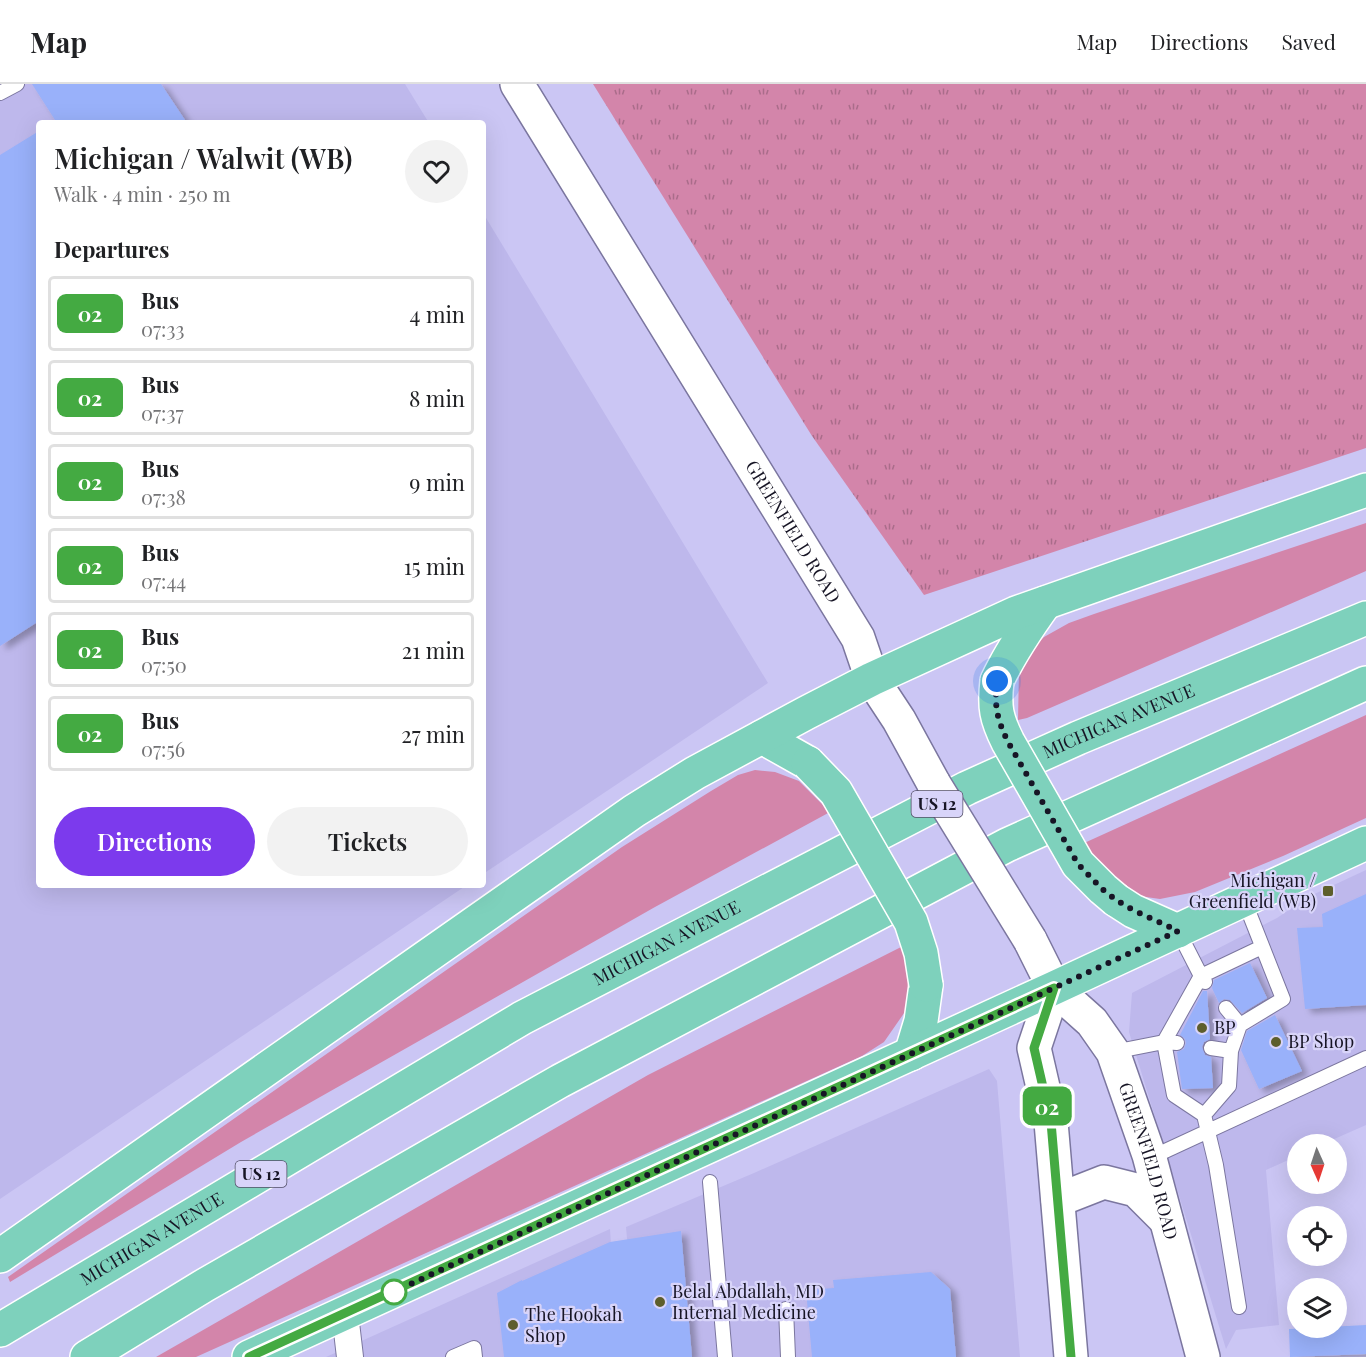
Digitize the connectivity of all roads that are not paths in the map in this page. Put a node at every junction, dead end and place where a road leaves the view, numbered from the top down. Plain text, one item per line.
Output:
1 (16, 84) edge
2 (517, 84) edge
3 (0, 93) edge
4 (1366, 490) edge
5 (1045, 603) junction
6 (1366, 618) edge
7 (872, 679) junction
8 (1366, 683) edge
9 (762, 736) junction
10 (1366, 843) edge
11 (1244, 900) junction
12 (1178, 931) junction
13 (1262, 947) junction
14 (1203, 979) junction
15 (1054, 988) junction
16 (1226, 1008) dead end
17 (1240, 1025) junction
18 (1170, 1043) junction
19 (1210, 1048) dead end
20 (1231, 1051) junction
21 (1113, 1052) junction
22 (911, 1054) junction
23 (1366, 1058) edge
24 (1204, 1115) junction
25 (1208, 1131) junction
26 (1150, 1158) junction
27 (710, 1182) dead end
28 (1058, 1200) junction
29 (1166, 1220) junction
30 (0, 1256) edge
31 (1239, 1307) dead end
32 (786, 1309) dead end
33 (345, 1314) junction
34 (0, 1330) edge
35 (87, 1357) edge
36 (249, 1357) edge
37 (350, 1357) edge
38 (453, 1357) edge
39 (475, 1357) edge
40 (725, 1357) edge
41 (788, 1357) edge
42 (1071, 1357) edge
43 (1203, 1357) edge

1 - 3 lane
2 - 7 main road, GREENFIELD ROAD
4 - 5 main road
5 - 7 main road
5 - 12 main road, bridge
6 - 34 main road, MICHIGAN AVENUE / US 12
7 - 9 main road
7 - 15 main road, GREENFIELD ROAD, bridge
8 - 35 main road
9 - 22 main road, bridge
9 - 30 main road
10 - 11 main road
11 - 12 main road
11 - 13 lane
12 - 14 lane
12 - 15 main road
13 - 14 lane
13 - 17 lane
14 - 18 lane
15 - 21 main road, GREENFIELD ROAD
15 - 22 main road
15 - 28 main road
16 - 17 lane
17 - 20 lane
18 - 21 lane
18 - 24 lane
19 - 20 lane
20 - 24 lane
21 - 26 main road, GREENFIELD ROAD
22 - 33 main road
23 - 25 lane
24 - 25 lane
25 - 26 lane
25 - 31 lane
26 - 29 main road, GREENFIELD ROAD
27 - 40 lane
28 - 29 main road
28 - 42 main road
29 - 43 main road, GREENFIELD ROAD
32 - 41 lane
33 - 36 main road
33 - 37 street
38 - 39 lane

